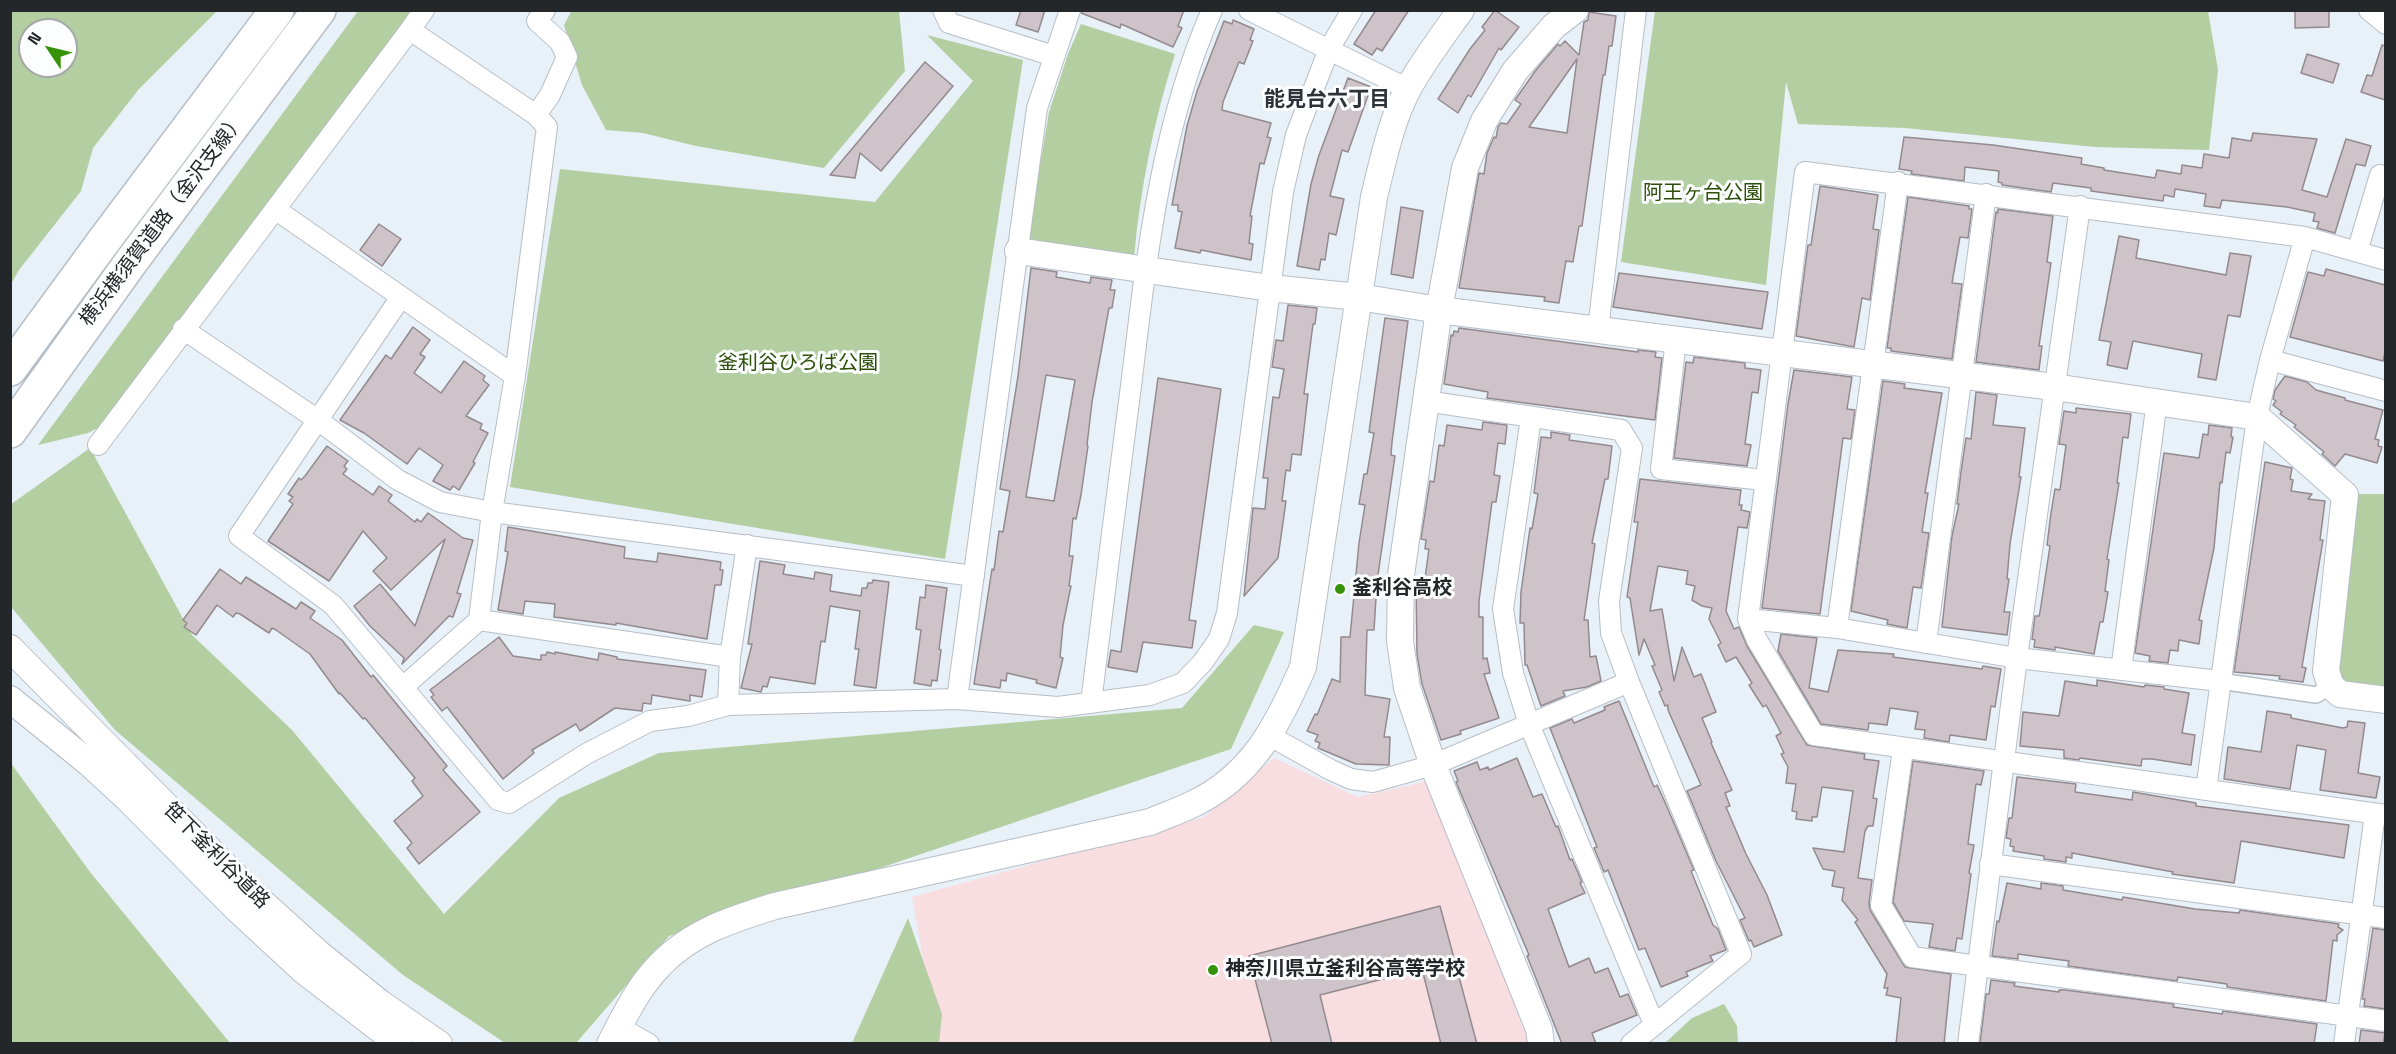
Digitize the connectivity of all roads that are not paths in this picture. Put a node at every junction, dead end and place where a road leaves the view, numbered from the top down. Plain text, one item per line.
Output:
1 (278, 10) edge
2 (319, 10) edge
3 (424, 10) edge
4 (545, 10) edge
5 (943, 10) edge
6 (1070, 10) edge
7 (1212, 10) edge
8 (1249, 10) edge
9 (1352, 10) edge
10 (1461, 10) edge
11 (1575, 10) edge
12 (1636, 10) edge
13 (2369, 10) edge
14 (2385, 24) edge
15 (410, 30) junction
16 (1329, 49) junction
17 (1054, 56) junction
18 (1408, 89) junction
19 (536, 115) junction
20 (2380, 175) dead end
21 (1898, 182) junction
22 (1986, 195) junction
23 (2080, 206) junction
24 (275, 208) junction
25 (2305, 237) junction
26 (1018, 251) junction
27 (2357, 252) junction
28 (2385, 260) edge
29 (1145, 270) junction
30 (1270, 288) junction
31 (401, 297) junction
32 (1359, 297) junction
33 (1439, 309) junction
34 (183, 329) junction
35 (1598, 329) junction
36 (1676, 340) junction
37 (1782, 353) junction
38 (2270, 360) junction
39 (1874, 364) junction
40 (10, 369) edge
41 (515, 376) junction
42 (1963, 376) junction
43 (2054, 387) junction
44 (2385, 391) edge
45 (1425, 401) junction
46 (2157, 401) junction
47 (2257, 417) junction
48 (1531, 418) junction
49 (318, 420) junction
50 (10, 431) edge
51 (98, 444) dead end
52 (1764, 480) junction
53 (492, 512) junction
54 (747, 545) junction
55 (974, 576) junction
56 (1748, 619) junction
57 (479, 620) junction
58 (1837, 628) junction
59 (1926, 643) junction
60 (10, 648) edge
61 (730, 657) junction
62 (2017, 658) junction
63 (2121, 670) junction
64 (2220, 681) junction
65 (1629, 682) junction
66 (2331, 686) junction
67 (403, 687) junction
68 (10, 699) edge
69 (957, 699) junction
70 (2385, 700) edge
71 (1091, 703) junction
72 (728, 705) junction
73 (1529, 724) junction
74 (1270, 736) junction
75 (1903, 749) junction
76 (2004, 762) junction
77 (1433, 765) junction
78 (2206, 790) junction
79 (2380, 814) edge
80 (1990, 864) junction
81 (2360, 914) junction
82 (2385, 918) edge
83 (1977, 966) junction
84 (2348, 1016) junction
85 (2385, 1021) edge
86 (1654, 1023) junction
87 (614, 1035) edge
88 (399, 1044) edge
89 (439, 1044) edge
90 (649, 1044) edge
91 (1541, 1044) edge
92 (1631, 1044) edge
93 (1968, 1044) edge
94 (2344, 1044) edge

1 - 40 highway, 横浜横須賀道路（金沢支線）
2 - 50 highway, 横浜横須賀道路（金沢支線）
3 - 15 street
4 - 19 street
5 - 17 street
6 - 17 street
7 - 29 street
8 - 16 street
9 - 16 street
10 - 18 street
11 - 33 street
12 - 35 street
13 - 14 street
15 - 19 street
15 - 24 street
16 - 18 street
16 - 30 street
17 - 26 street
18 - 32 street
19 - 41 street
20 - 27 street
21 - 22 street
21 - 37 street
21 - 39 street
22 - 23 street
22 - 42 street
23 - 25 street
23 - 43 street
24 - 31 street
24 - 34 street
25 - 27 street
25 - 38 street
26 - 29 street
26 - 55 street
27 - 28 street
29 - 30 street
29 - 71 street
30 - 32 street
30 - 71 street
31 - 41 street
31 - 49 street
32 - 33 street
32 - 74 street
33 - 35 street
33 - 45 street
34 - 49 street
34 - 51 street
35 - 36 street
36 - 37 street
36 - 52 street
37 - 39 street
37 - 52 street
38 - 44 street
38 - 47 street
39 - 42 street
39 - 58 street
41 - 53 street
42 - 43 street
42 - 59 street
43 - 46 street
43 - 62 street
45 - 48 street
45 - 77 street
46 - 47 street
46 - 63 street
47 - 64 street
47 - 66 street
48 - 65 street
48 - 73 street
49 - 53 street
49 - 67 street
52 - 56 street
53 - 54 street
53 - 57 street
54 - 55 street
54 - 61 street
55 - 69 street
56 - 58 street
56 - 75 street
57 - 61 street
57 - 67 street
58 - 59 street
59 - 62 street
60 - 89 street, 笹下釜利谷道路
61 - 72 street
62 - 63 street
62 - 76 street
63 - 64 street
64 - 66 street
64 - 78 street
65 - 73 street
65 - 86 street
66 - 70 street
67 - 72 street
68 - 88 street, 笹下釜利谷道路
69 - 71 street
69 - 72 street
73 - 77 street
73 - 86 street
74 - 77 street
74 - 87 street
75 - 76 street
75 - 83 street
76 - 78 street
76 - 80 street
77 - 91 street
78 - 79 street
79 - 81 street
80 - 81 street
80 - 83 street
81 - 82 street
81 - 84 street
83 - 84 street
83 - 93 street
84 - 85 street
84 - 94 street
86 - 92 street
87 - 90 street

